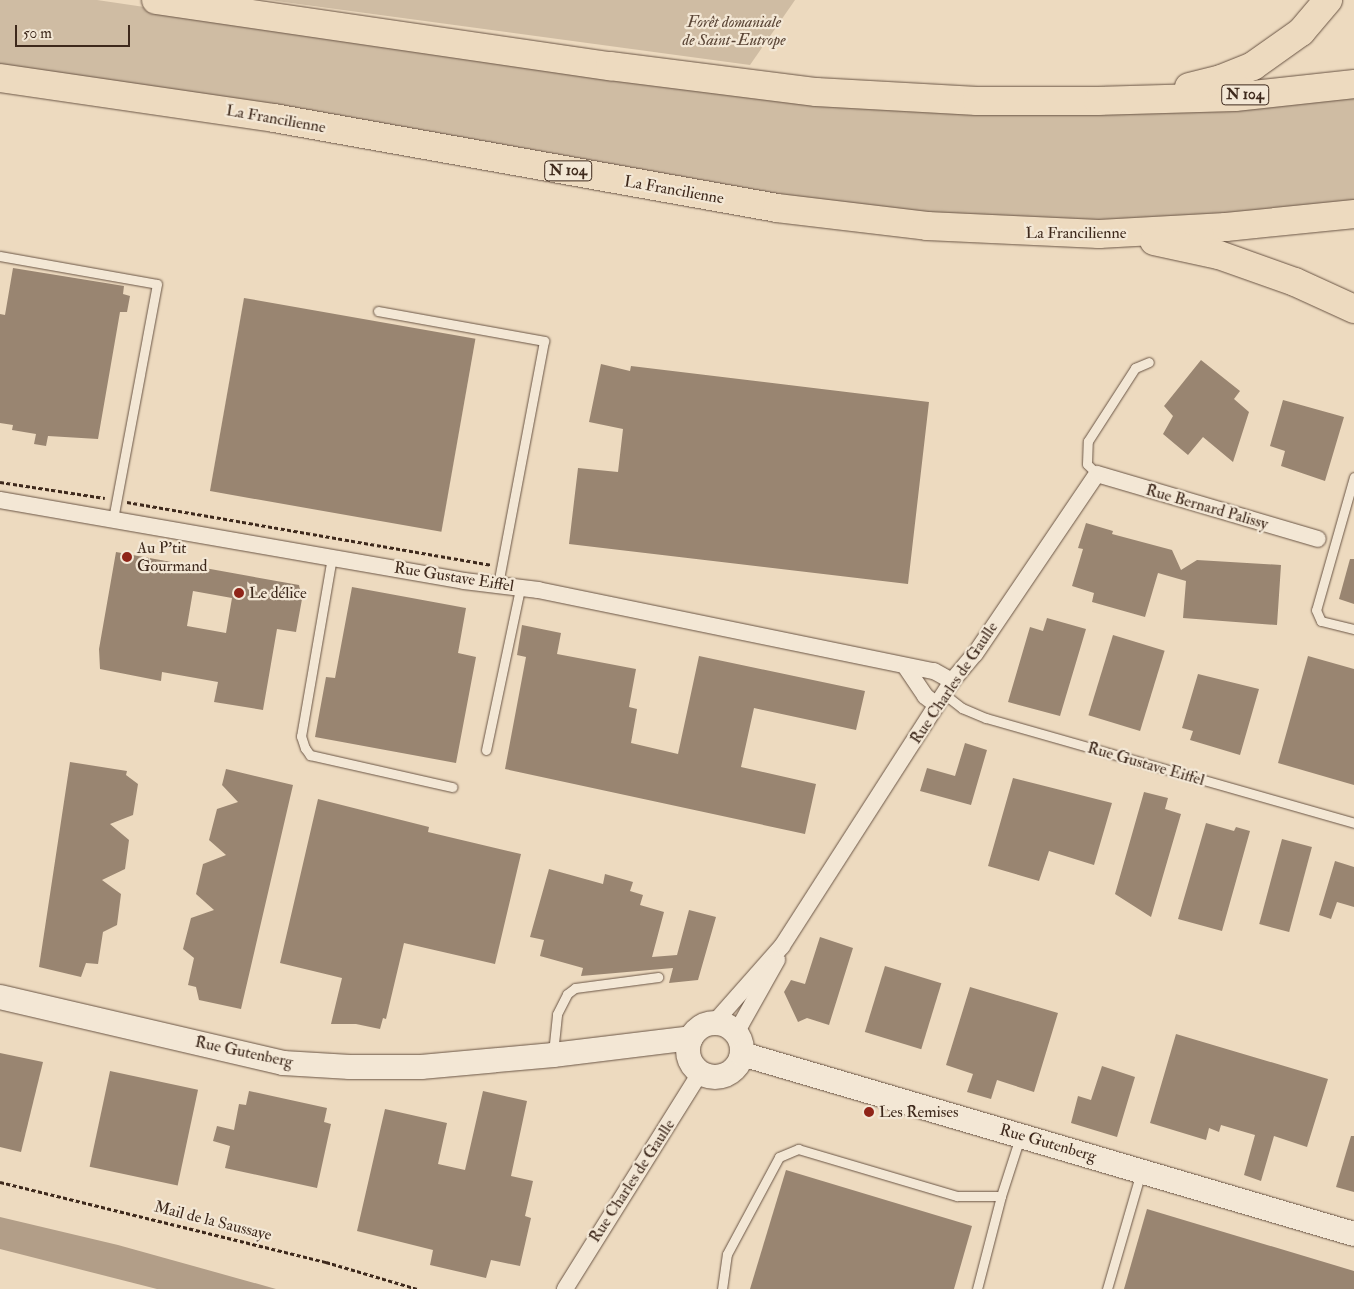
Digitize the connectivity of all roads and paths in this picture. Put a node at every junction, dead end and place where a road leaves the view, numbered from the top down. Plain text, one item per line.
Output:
1 (156, 0) edge
2 (1328, 0) edge
3 (0, 78) edge
4 (1354, 84) edge
5 (1136, 100) junction
6 (1354, 214) edge
7 (1140, 233) junction
8 (0, 256) edge
9 (1354, 309) edge
10 (378, 312) dead end
11 (1149, 362) dead end
12 (1097, 474) junction
13 (1354, 477) edge
14 (0, 500) edge
15 (113, 518) junction
16 (1318, 539) joint
17 (1337, 543) junction
18 (332, 557) junction
19 (498, 585) junction
20 (520, 588) junction
21 (1354, 629) edge
22 (905, 666) junction
23 (944, 693) junction
24 (486, 750) dead end
25 (452, 787) dead end
26 (1354, 823) edge
27 (782, 946) junction
28 (658, 977) dead end
29 (0, 997) edge
30 (713, 1024) junction
31 (691, 1038) junction
32 (739, 1044) junction
33 (553, 1056) junction
34 (695, 1067) junction
35 (1021, 1135) junction
36 (1141, 1170) junction
37 (0, 1182) edge
38 (1001, 1196) junction
39 (1354, 1234) edge
40 (418, 1289) edge
41 (565, 1289) edge
42 (722, 1289) edge
43 (977, 1289) edge
44 (1108, 1289) edge

1 - 5 highway, N 104
2 - 5 highway
3 - 7 highway, La Francilienne / N 104
4 - 5 highway, N 104
6 - 7 highway, La Francilienne / N 104
7 - 9 highway
8 - 15 lane
10 - 19 lane
11 - 12 lane
12 - 16 street, Rue Bernard Palissy
12 - 23 street, Rue Charles de Gaulle
13 - 17 lane
14 - 15 street, Rue Gustave Eiffel
15 - 18 street, Rue Gustave Eiffel
16 - 17 lane
17 - 21 lane
18 - 19 street, Rue Gustave Eiffel
18 - 25 lane
19 - 20 street, Rue Gustave Eiffel
20 - 22 street, Rue Gustave Eiffel
20 - 24 lane
22 - 23 street, Rue Gustave Eiffel
22 - 23 street, Rue Gustave Eiffel
23 - 26 lane, Rue Gustave Eiffel
23 - 27 street, Rue Charles de Gaulle
27 - 30 street, Rue Charles de Gaulle
27 - 32 street, Rue Charles de Gaulle
28 - 33 lane
29 - 33 street, Rue Gutenberg
30 - 31 street
30 - 32 street
31 - 33 street, Rue Gutenberg
31 - 34 street
32 - 34 street
32 - 35 street, Rue Gutenberg
33 - 34 street, Rue Gutenberg
34 - 41 street, Rue Charles de Gaulle
35 - 36 street, Rue Gutenberg
35 - 38 lane
36 - 39 street, Rue Gutenberg
36 - 44 lane
37 - 40 path, Mail de la Saussaye
38 - 42 lane
38 - 43 lane

